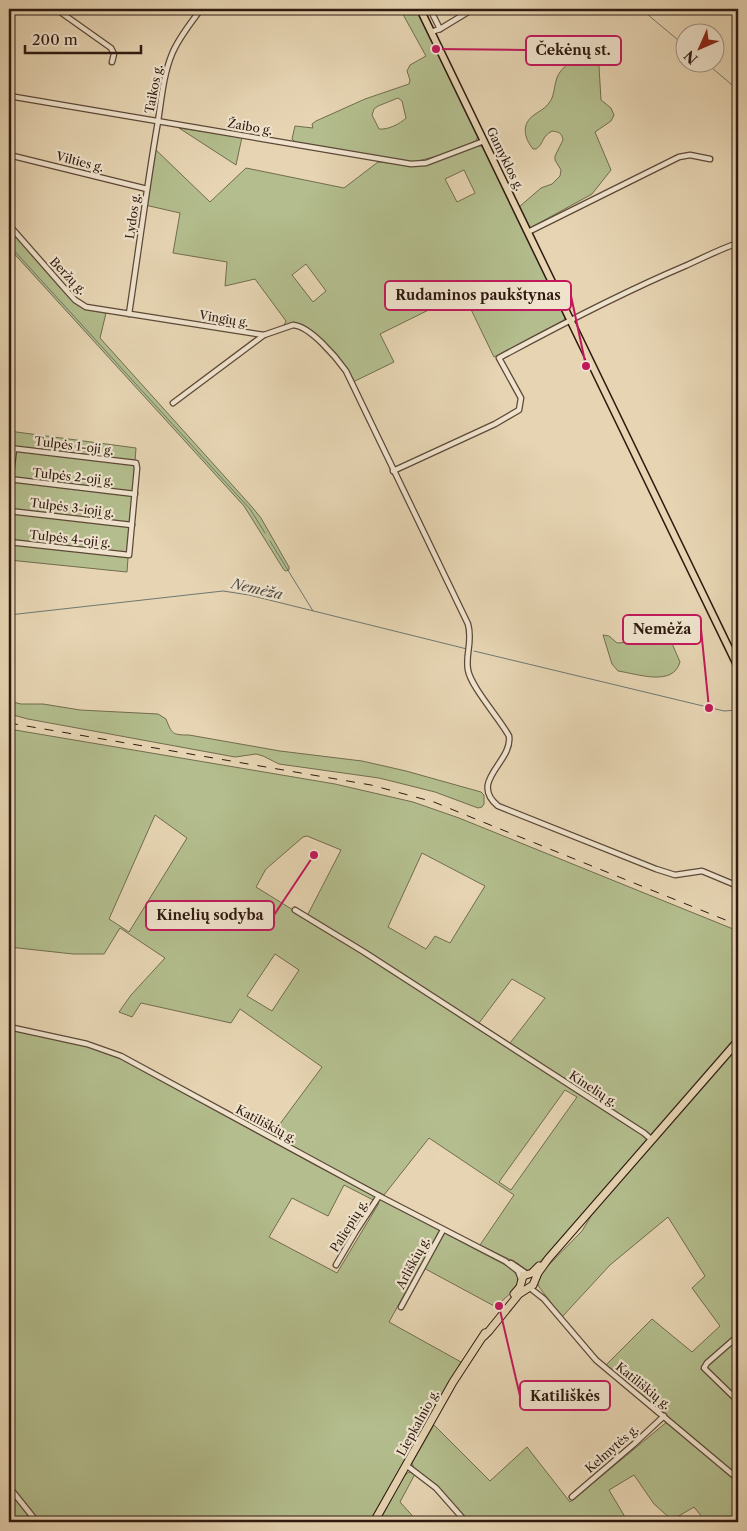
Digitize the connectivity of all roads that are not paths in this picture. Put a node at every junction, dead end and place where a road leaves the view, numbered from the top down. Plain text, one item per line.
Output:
1 (14, 9) edge
2 (56, 9) edge
3 (201, 9) edge
4 (420, 9) edge
5 (430, 9) edge
6 (473, 9) edge
7 (9, 17) edge
8 (440, 29) junction
9 (432, 32) junction
10 (112, 62) dead end
11 (9, 96) edge
12 (158, 122) junction
13 (484, 141) junction
14 (9, 155) edge
15 (710, 159) dead end
16 (147, 189) junction
17 (9, 225) edge
18 (528, 232) junction
19 (738, 243) edge
20 (129, 314) junction
21 (570, 319) junction
22 (264, 335) junction
23 (173, 403) dead end
24 (11, 448) edge
25 (393, 471) junction
26 (9, 479) edge
27 (9, 491) edge
28 (135, 494) junction
29 (9, 511) edge
30 (132, 525) junction
31 (9, 542) edge
32 (738, 667) edge
33 (738, 886) edge
34 (295, 910) dead end
35 (9, 1027) edge
36 (738, 1041) edge
37 (652, 1140) junction
38 (379, 1196) junction
39 (443, 1230) junction
40 (505, 1261) junction
41 (336, 1266) dead end
42 (528, 1281) junction
43 (401, 1306) dead end
44 (738, 1336) edge
45 (738, 1401) edge
46 (664, 1416) junction
47 (406, 1465) junction
48 (738, 1479) edge
49 (9, 1488) edge
50 (572, 1497) dead end
51 (37, 1522) edge
52 (374, 1522) edge
53 (466, 1522) edge

1 - 7 street
2 - 10 street
3 - 12 street, Taikos g.
4 - 9 main road, Gamyklos g.
5 - 8 street
6 - 8 street
8 - 9 street
9 - 13 main road, Gamyklos g.
11 - 12 street, Žaibo g.
12 - 13 street, Žaibo g.
12 - 16 street, Lydos g.
13 - 18 main road, Gamyklos g.
14 - 16 street, Vilties g.
15 - 18 street
16 - 20 street, Lydos g.
17 - 20 street, Beržų g.
18 - 21 main road, Gamyklos g.
19 - 21 street
20 - 22 street, Vingių g.
21 - 25 street
21 - 32 main road, Gamyklos g.
22 - 23 street, Vingių g.
22 - 25 street
24 - 26 street
24 - 28 street, Tulpės 1-oji g.
25 - 33 street
26 - 27 street
26 - 28 street, Tulpės 2-oji g.
28 - 30 street
29 - 30 street, Tulpės 3-ioji g.
30 - 31 street, Tulpės 4-oji g.
34 - 37 street, Kinelių g.
35 - 38 street, Katiliškių g.
36 - 37 highway, Liepkalnio g.
37 - 42 highway, Liepkalnio g.
38 - 39 street, Katiliškių g.
38 - 41 street, Paliepių g.
39 - 40 street, Katiliškių g.
39 - 43 street, Arliškių g.
40 - 42 street, Katiliškių g.
40 - 42 street, Katiliškių g.
42 - 46 street, Katiliškių g.
42 - 47 highway, Liepkalnio g.
44 - 45 street
46 - 48 street, Katiliškių g.
46 - 50 street, Kelmytės g.
47 - 52 highway, Liepkalnio g.
47 - 53 street
49 - 51 street

